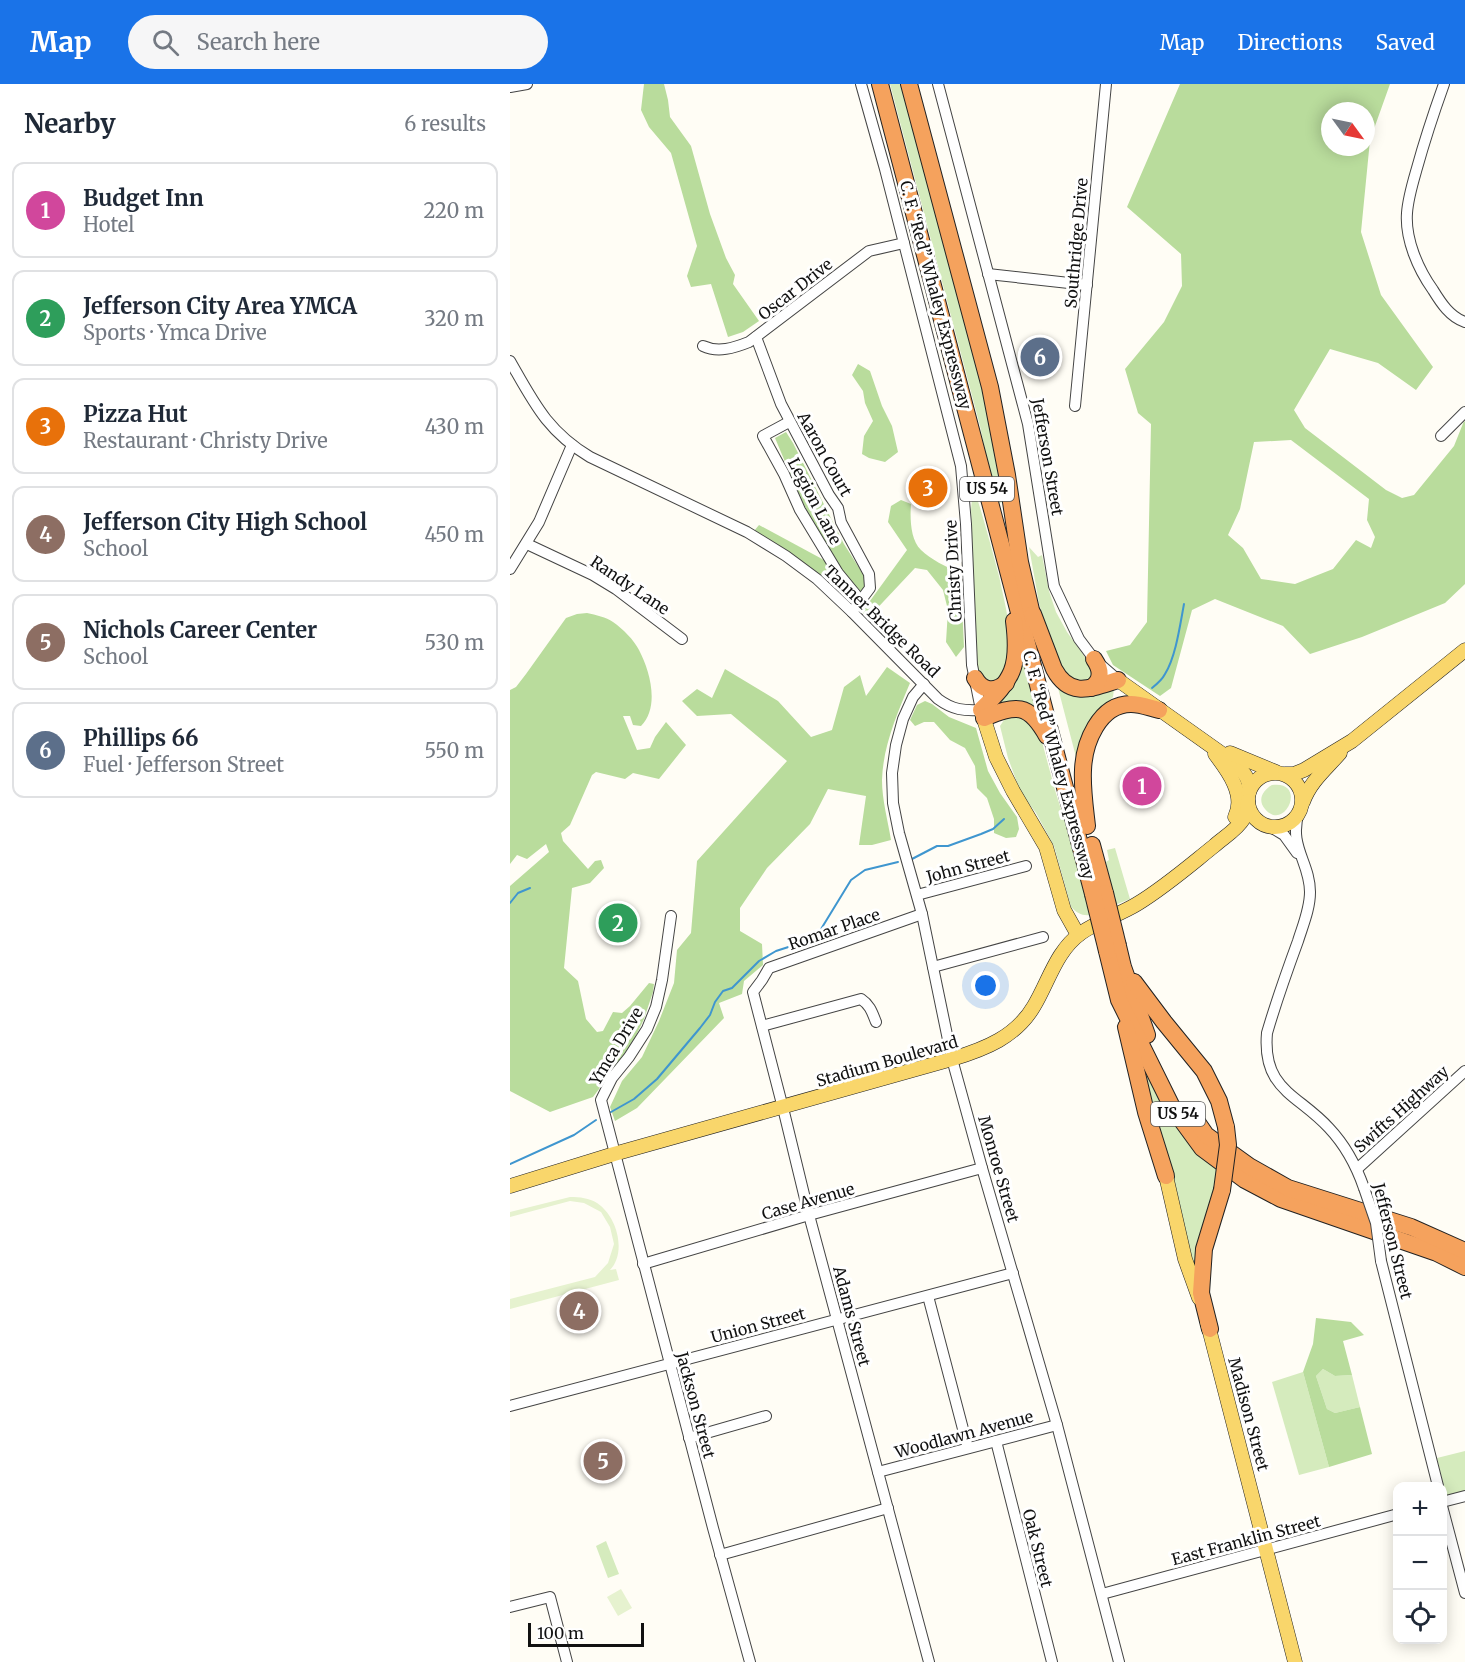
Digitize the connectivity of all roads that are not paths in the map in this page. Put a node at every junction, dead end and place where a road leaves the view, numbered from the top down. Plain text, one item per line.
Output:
1 (527, 84) edge
2 (861, 84) edge
3 (880, 84) edge
4 (909, 84) edge
5 (938, 84) edge
6 (1106, 84) edge
7 (1444, 84) edge
8 (510, 87) edge
9 (904, 243) junction
10 (988, 274) junction
11 (1088, 285) junction
12 (1465, 322) edge
13 (756, 337) junction
14 (703, 346) dead end
15 (510, 361) edge
16 (1075, 406) dead end
17 (1465, 412) edge
18 (789, 422) junction
19 (1441, 436) dead end
20 (572, 445) junction
21 (527, 544) junction
22 (1007, 567) junction
23 (510, 569) edge
24 (861, 601) junction
25 (1029, 605) junction
26 (852, 612) junction
27 (682, 639) dead end
28 (1465, 650) edge
29 (1094, 658) junction
30 (975, 678) junction
31 (1119, 681) junction
32 (1006, 683) junction
33 (924, 684) junction
34 (1091, 688) junction
35 (1159, 710) junction
36 (982, 714) junction
37 (1105, 714) junction
38 (1352, 741) junction
39 (1206, 742) junction
40 (1056, 752) junction
41 (1281, 773) junction
42 (1248, 796) junction
43 (1301, 807) junction
44 (1265, 825) junction
45 (1087, 826) junction
46 (1215, 845) junction
47 (1203, 855) junction
48 (1303, 861) junction
49 (1026, 866) dead end
50 (1099, 894) junction
51 (917, 895) junction
52 (922, 914) junction
53 (671, 916) dead end
54 (1078, 935) junction
55 (1043, 937) dead end
56 (1113, 948) junction
57 (933, 967) junction
58 (1123, 967) junction
59 (762, 980) joint
60 (1119, 1000) junction
61 (876, 1022) dead end
62 (762, 1026) junction
63 (952, 1059) junction
64 (1465, 1071) edge
65 (783, 1108) junction
66 (614, 1154) junction
67 (982, 1168) junction
68 (1358, 1169) junction
69 (1166, 1176) joint
70 (510, 1186) edge
71 (809, 1215) junction
72 (1465, 1251) edge
73 (643, 1264) junction
74 (1465, 1267) edge
75 (1013, 1273) junction
76 (928, 1296) junction
77 (837, 1320) junction
78 (1210, 1329) junction
79 (670, 1365) junction
80 (510, 1406) edge
81 (766, 1416) dead end
82 (1057, 1425) junction
83 (689, 1438) junction
84 (996, 1441) junction
85 (968, 1448) junction
86 (878, 1472) junction
87 (1437, 1482) edge
88 (1465, 1496) edge
89 (1447, 1503) edge
90 (888, 1508) junction
91 (1393, 1515) edge
92 (1447, 1520) edge
93 (1265, 1550) junction
94 (720, 1555) junction
95 (1102, 1593) junction
96 (1465, 1593) edge
97 (510, 1607) edge
98 (567, 1662) edge
99 (750, 1662) edge
100 (929, 1662) edge
101 (1052, 1662) edge
102 (1119, 1662) edge
103 (1295, 1662) edge

1 - 8 street
2 - 9 street, Christy Drive
3 - 22 highway, C. F. “Red” Whaley Expressway / US 54
4 - 25 highway, C. F. “Red” Whaley Expressway / US 54
5 - 10 street, Jefferson Street
6 - 11 street, Southridge Drive
7 - 12 street
9 - 13 street, Oscar Drive
9 - 30 street, Christy Drive
10 - 11 street
10 - 29 street, Jefferson Street
11 - 16 street, Southridge Drive
13 - 14 street, Oscar Drive
13 - 18 street, Aaron Court
15 - 20 street, Tanner Bridge Road
17 - 19 street
18 - 24 street, Aaron Court
18 - 24 street, Legion Lane
20 - 21 street
20 - 26 street, Tanner Bridge Road
21 - 23 street
21 - 27 street, Randy Lane
22 - 32 highway
22 - 40 highway, C. F. “Red” Whaley Expressway / US 54
24 - 26 street, Aaron Court
25 - 34 highway
25 - 45 highway, C. F. “Red” Whaley Expressway / US 54
26 - 33 street, Tanner Bridge Road
28 - 38 main road
29 - 31 street, Jefferson Street
29 - 34 highway
30 - 32 highway
30 - 36 street, Christy Drive
31 - 34 highway
31 - 35 main road, Jefferson Street
31 - 37 highway
32 - 36 highway
33 - 36 street, Tanner Bridge Road
33 - 51 street, Monroe Street
35 - 37 highway
35 - 39 main road, Jefferson Street
36 - 40 highway
36 - 54 main road
37 - 45 highway
38 - 41 main road
38 - 43 main road
39 - 41 main road
39 - 42 main road
39 - 46 main road
40 - 50 highway, C. F. “Red” Whaley Expressway / US 54
41 - 42 main road
41 - 43 main road
42 - 44 main road
42 - 46 main road
43 - 44 main road
43 - 48 street, Jefferson Street
44 - 47 main road
44 - 48 street
45 - 50 highway, C. F. “Red” Whaley Expressway / US 54
46 - 47 main road
47 - 54 main road, Stadium Boulevard
48 - 68 street, Jefferson Street
49 - 51 street, John Street
50 - 56 highway, C. F. “Red” Whaley Expressway / US 54, bridge
51 - 52 street, Monroe Street
52 - 57 street, Monroe Street
52 - 59 street, Romar Place
53 - 66 street, Ymca Drive
54 - 63 main road, Stadium Boulevard
55 - 57 street
56 - 58 highway, C. F. “Red” Whaley Expressway / US 54
56 - 60 highway, C. F. “Red” Whaley Expressway / US 54
57 - 63 street, Monroe Street
58 - 72 highway, C. F. “Red” Whaley Expressway / US 54
58 - 78 highway, bridge
59 - 62 street, Adams Street
60 - 69 highway
60 - 74 highway, C. F. “Red” Whaley Expressway / US 54
61 - 62 street
62 - 65 street, Adams Street
63 - 65 main road, Stadium Boulevard
63 - 67 street, Monroe Street
64 - 68 street, Swifts Highway
65 - 66 main road, Stadium Boulevard
65 - 71 street, Adams Street
66 - 70 main road, Stadium Boulevard
66 - 73 street, Jackson Street
67 - 71 street, Case Avenue
67 - 75 street, Monroe Street
68 - 87 street, Jefferson Street, bridge
69 - 78 main road, Madison Street
71 - 73 street, Case Avenue
71 - 77 street, Adams Street
73 - 79 street, Jackson Street
75 - 76 street, Union Street
75 - 82 street, Monroe Street
76 - 77 street, Union Street
76 - 85 street
77 - 79 street, Union Street
77 - 86 street, Adams Street
78 - 93 main road, Madison Street
79 - 80 street, Union Street
79 - 83 street, Jackson Street
81 - 83 street
82 - 84 street, Woodlawn Avenue
82 - 95 street, Monroe Street
83 - 94 street, Jackson Street
84 - 85 street, Woodlawn Avenue
84 - 101 street, Oak Street
85 - 86 street, Woodlawn Avenue
86 - 90 street, Adams Street
88 - 89 street
90 - 94 street
90 - 100 street, Adams Street
91 - 93 street, East Franklin Street
92 - 96 street
93 - 95 street, East Franklin Street
93 - 103 main road, Madison Street
94 - 99 street, Jackson Street
95 - 102 street, Monroe Street
97 - 98 street

